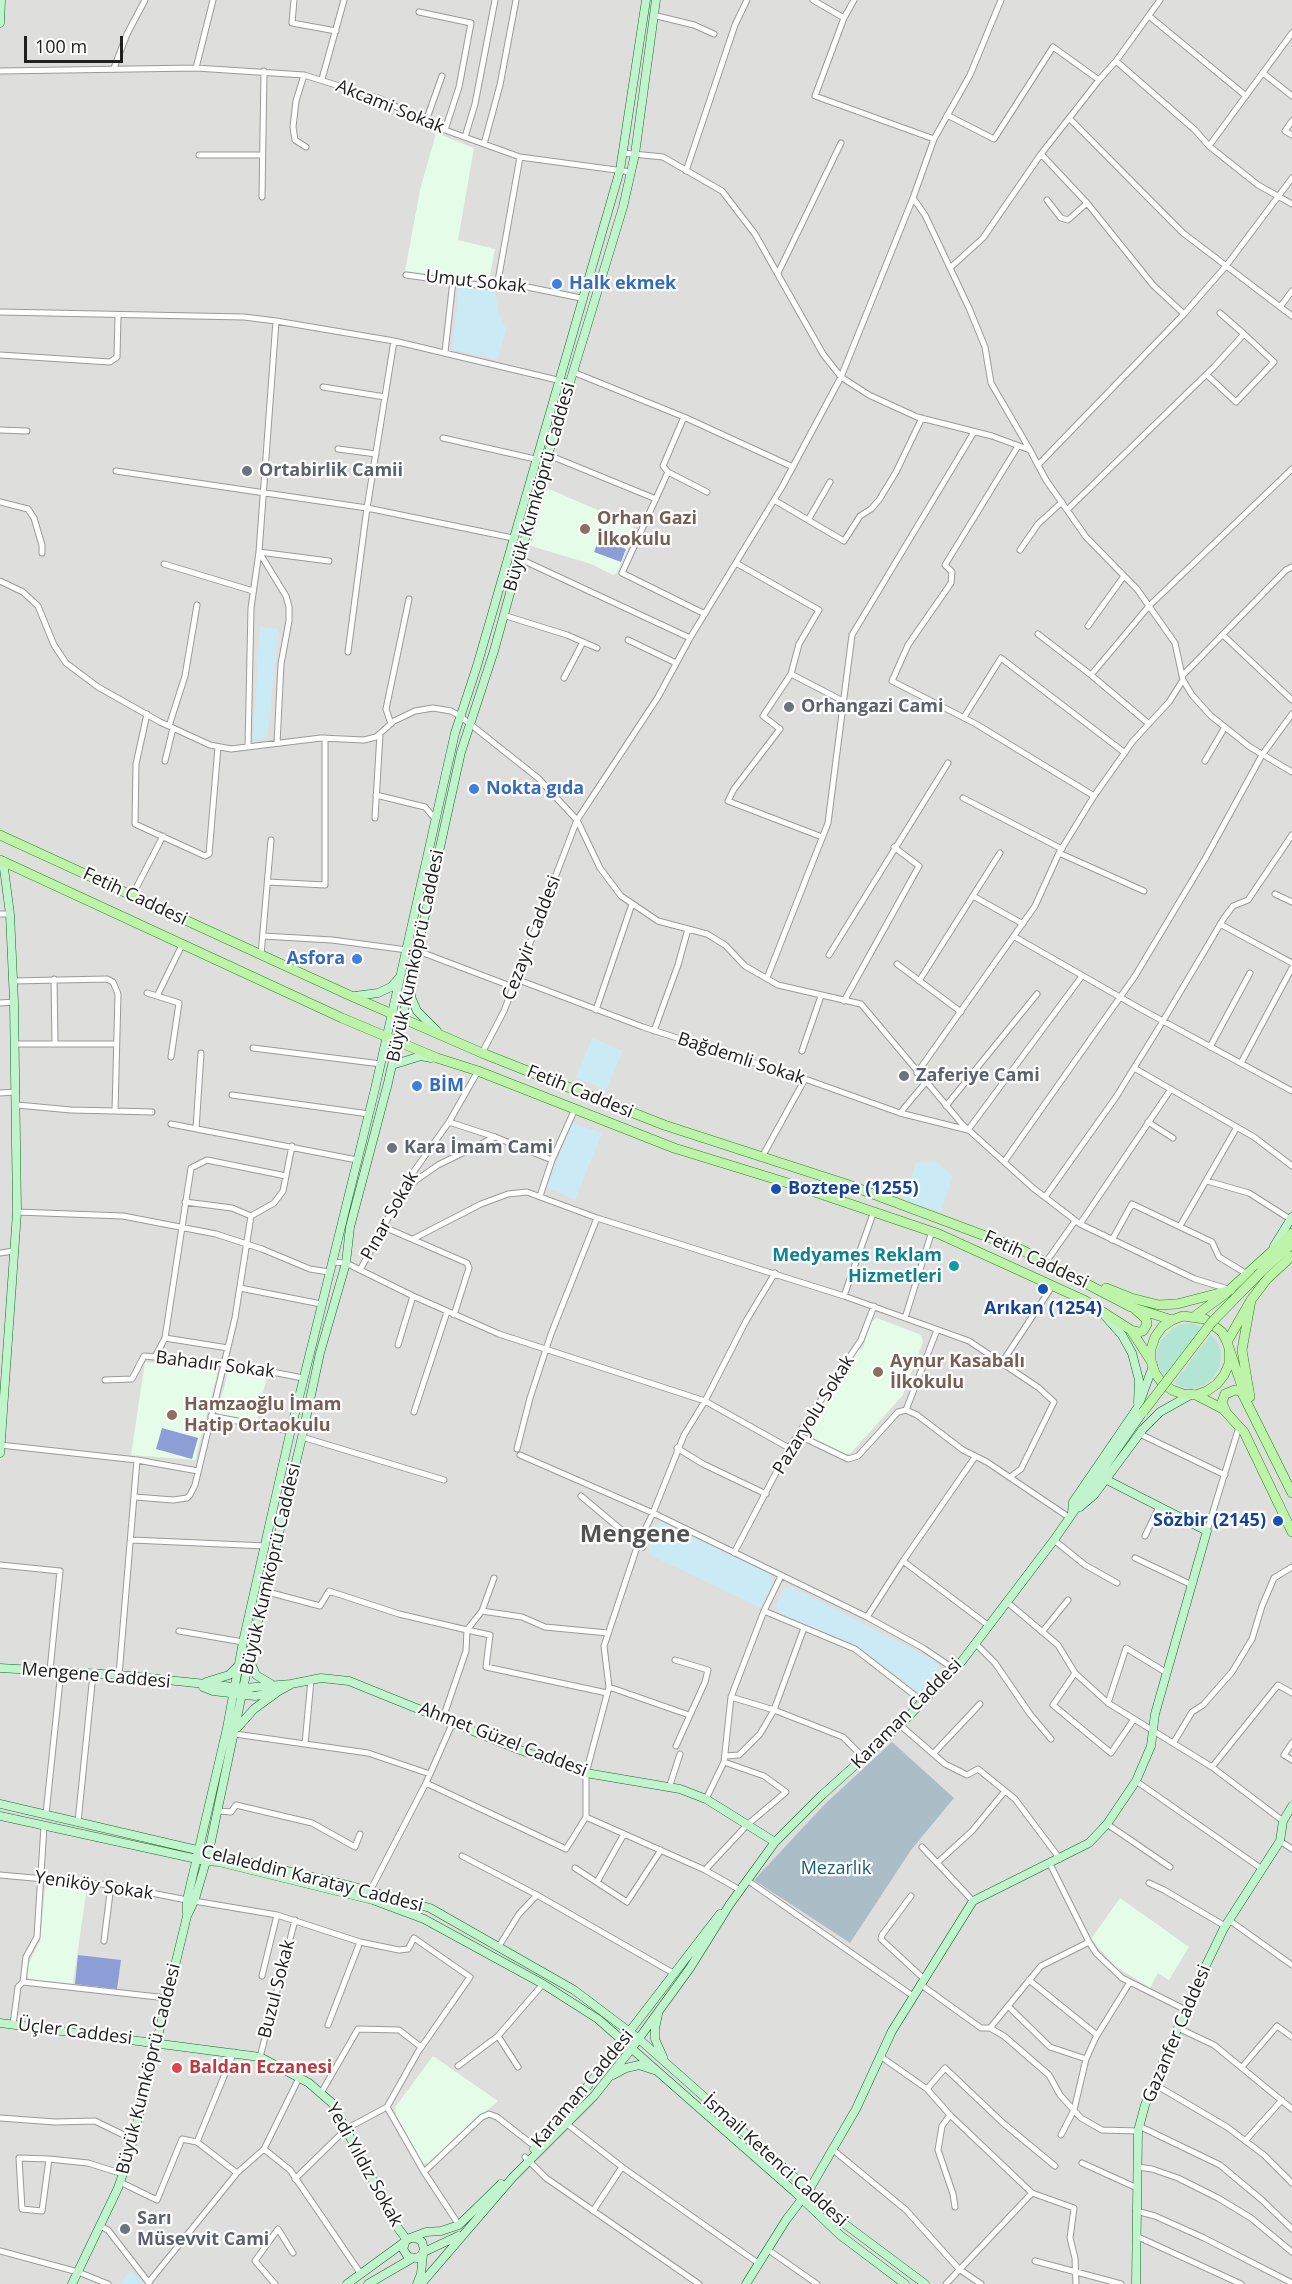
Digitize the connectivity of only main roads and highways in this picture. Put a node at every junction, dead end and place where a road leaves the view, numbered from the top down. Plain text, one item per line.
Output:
1 (1, 0) edge
2 (646, 0) edge
3 (656, 0) edge
4 (0, 22) edge
5 (1, 834) edge
6 (2, 861) edge
7 (401, 976) junction
8 (411, 980) junction
9 (351, 996) junction
10 (392, 1014) junction
11 (402, 1019) junction
12 (387, 1037) junction
13 (445, 1038) junction
14 (397, 1041) junction
15 (437, 1058) junction
16 (392, 1065) junction
17 (1291, 1218) edge
18 (1292, 1233) edge
19 (1292, 1244) edge
20 (1271, 1252) junction
21 (1292, 1256) edge
22 (1087, 1284) junction
23 (1231, 1290) junction
24 (1251, 1300) junction
25 (1131, 1306) junction
26 (1098, 1309) junction
27 (1195, 1316) junction
28 (1172, 1320) junction
29 (1131, 1330) junction
30 (1227, 1342) junction
31 (1229, 1352) junction
32 (1152, 1364) junction
33 (1194, 1394) junction
34 (1246, 1399) junction
35 (1140, 1410) junction
36 (1252, 1411) junction
37 (1227, 1414) junction
38 (0, 1448) edge
39 (1106, 1479) junction
40 (1292, 1493) edge
41 (1071, 1516) junction
42 (1292, 1532) edge
43 (250, 1654) junction
44 (239, 1664) junction
45 (0, 1668) edge
46 (192, 1684) junction
47 (274, 1689) junction
48 (234, 1690) junction
49 (213, 1691) junction
50 (243, 1692) junction
51 (230, 1713) junction
52 (235, 1732) junction
53 (0, 1804) edge
54 (1292, 1806) edge
55 (0, 1816) edge
56 (775, 1842) junction
57 (199, 1850) junction
58 (209, 1851) junction
59 (197, 1859) junction
60 (206, 1861) junction
61 (190, 1900) junction
62 (730, 1904) junction
63 (660, 2009) junction
64 (0, 2023) edge
65 (629, 2033) junction
66 (639, 2039) junction
67 (623, 2040) junction
68 (153, 2042) junction
69 (632, 2048) junction
70 (669, 2066) junction
71 (656, 2070) junction
72 (609, 2078) junction
73 (537, 2148) junction
74 (809, 2190) junction
75 (801, 2198) junction
76 (462, 2228) junction
77 (407, 2240) junction
78 (423, 2253) junction
79 (411, 2259) junction
80 (72, 2284) edge
81 (347, 2284) edge
82 (368, 2284) edge
83 (419, 2284) edge
84 (746, 2284) edge
85 (905, 2284) edge
86 (925, 2284) edge
87 (1136, 2284) edge

1 - 4 main road
2 - 7 main road, Büyük Kumköprü Caddesi
3 - 8 main road, Büyük Kumköprü Caddesi
5 - 9 main road, Fetih Caddesi
6 - 12 main road, Fetih Caddesi
6 - 38 main road
7 - 9 main road
7 - 10 main road, Büyük Kumköprü Caddesi
8 - 11 main road, Büyük Kumköprü Caddesi
8 - 13 main road
9 - 10 main road, Fetih Caddesi
10 - 11 main road, Fetih Caddesi
10 - 12 main road, Büyük Kumköprü Caddesi
11 - 13 main road, Fetih Caddesi
11 - 14 main road, Büyük Kumköprü Caddesi
12 - 14 main road, Fetih Caddesi
12 - 44 main road, Büyük Kumköprü Caddesi
13 - 22 main road, Fetih Caddesi
14 - 15 main road, Fetih Caddesi
14 - 16 main road, Büyük Kumköprü Caddesi
15 - 16 main road
15 - 26 main road, Fetih Caddesi
16 - 43 main road, Büyük Kumköprü Caddesi
17 - 20 main road
18 - 20 main road
19 - 35 main road, Karaman Caddesi, bridge
20 - 23 main road
21 - 24 main road
22 - 23 main road
22 - 25 main road, Fetih Caddesi
23 - 27 main road
24 - 30 main road
24 - 36 main road
25 - 28 main road, Fetih Caddesi
25 - 29 main road
26 - 29 main road, Fetih Caddesi
26 - 35 main road
27 - 28 main road
27 - 30 main road
28 - 32 main road
29 - 32 main road, Fetih Caddesi
30 - 31 main road
31 - 33 main road
31 - 34 main road
32 - 33 main road
32 - 35 main road, Karaman Caddesi
33 - 37 main road
33 - 39 main road, Karaman Caddesi
34 - 36 main road
34 - 37 main road
35 - 41 main road, Karaman Caddesi
36 - 40 main road
37 - 42 main road
39 - 41 main road, Karaman Caddesi
39 - 74 main road
41 - 56 main road, Karaman Caddesi
43 - 47 main road
43 - 50 main road, Büyük Kumköprü Caddesi
44 - 46 main road
44 - 48 main road, Büyük Kumköprü Caddesi
45 - 46 main road, Mengene Caddesi
46 - 48 main road
46 - 49 main road
47 - 50 main road
47 - 52 main road, Ahmet Güzel Caddesi
47 - 56 main road, Ahmet Güzel Caddesi
48 - 49 main road
48 - 50 main road
48 - 51 main road, Büyük Kumköprü Caddesi
49 - 51 main road
50 - 52 main road, Büyük Kumköprü Caddesi
51 - 57 main road, Büyük Kumköprü Caddesi
52 - 58 main road, Büyük Kumköprü Caddesi
53 - 57 main road, Celaleddin Karatay Caddesi
54 - 87 main road, Gazanfer Caddesi
55 - 59 main road, Celaleddin Karatay Caddesi
56 - 62 main road, Karaman Caddesi
57 - 58 main road, Celaleddin Karatay Caddesi
57 - 59 main road, Büyük Kumköprü Caddesi
58 - 60 main road, Büyük Kumköprü Caddesi
58 - 65 main road, Celaleddin Karatay Caddesi
59 - 60 main road, Celaleddin Karatay Caddesi
59 - 61 main road, Büyük Kumköprü Caddesi
60 - 61 main road, Büyük Kumköprü Caddesi
60 - 67 main road, Celaleddin Karatay Caddesi
61 - 68 main road, Büyük Kumköprü Caddesi
62 - 63 main road, Karaman Caddesi
62 - 65 main road, Karaman Caddesi
63 - 66 main road, Karaman Caddesi
63 - 70 main road
64 - 68 main road, Üçler Caddesi
65 - 66 main road, İsmail Ketenci Caddesi
65 - 67 main road, Karaman Caddesi
66 - 69 main road, Karaman Caddesi
66 - 70 main road, İsmail Ketenci Caddesi
67 - 69 main road, İsmail Ketenci Caddesi
67 - 73 main road, Karaman Caddesi
68 - 77 main road, Yedi Yıldız Sokak
68 - 80 main road, Büyük Kumköprü Caddesi
69 - 71 main road, İsmail Ketenci Caddesi
69 - 72 main road, Karaman Caddesi
70 - 74 main road, İsmail Ketenci Caddesi
71 - 72 main road
71 - 75 main road, İsmail Ketenci Caddesi
72 - 73 main road, Karaman Caddesi
73 - 76 main road, Karaman Caddesi
74 - 75 main road
74 - 86 main road, İsmail Ketenci Caddesi
75 - 84 main road
75 - 85 main road, İsmail Ketenci Caddesi
76 - 77 main road
76 - 78 main road, Karaman Caddesi
76 - 83 main road, Karaman Caddesi
77 - 78 main road
77 - 79 main road
77 - 81 main road
78 - 79 main road
78 - 83 main road
79 - 82 main road

